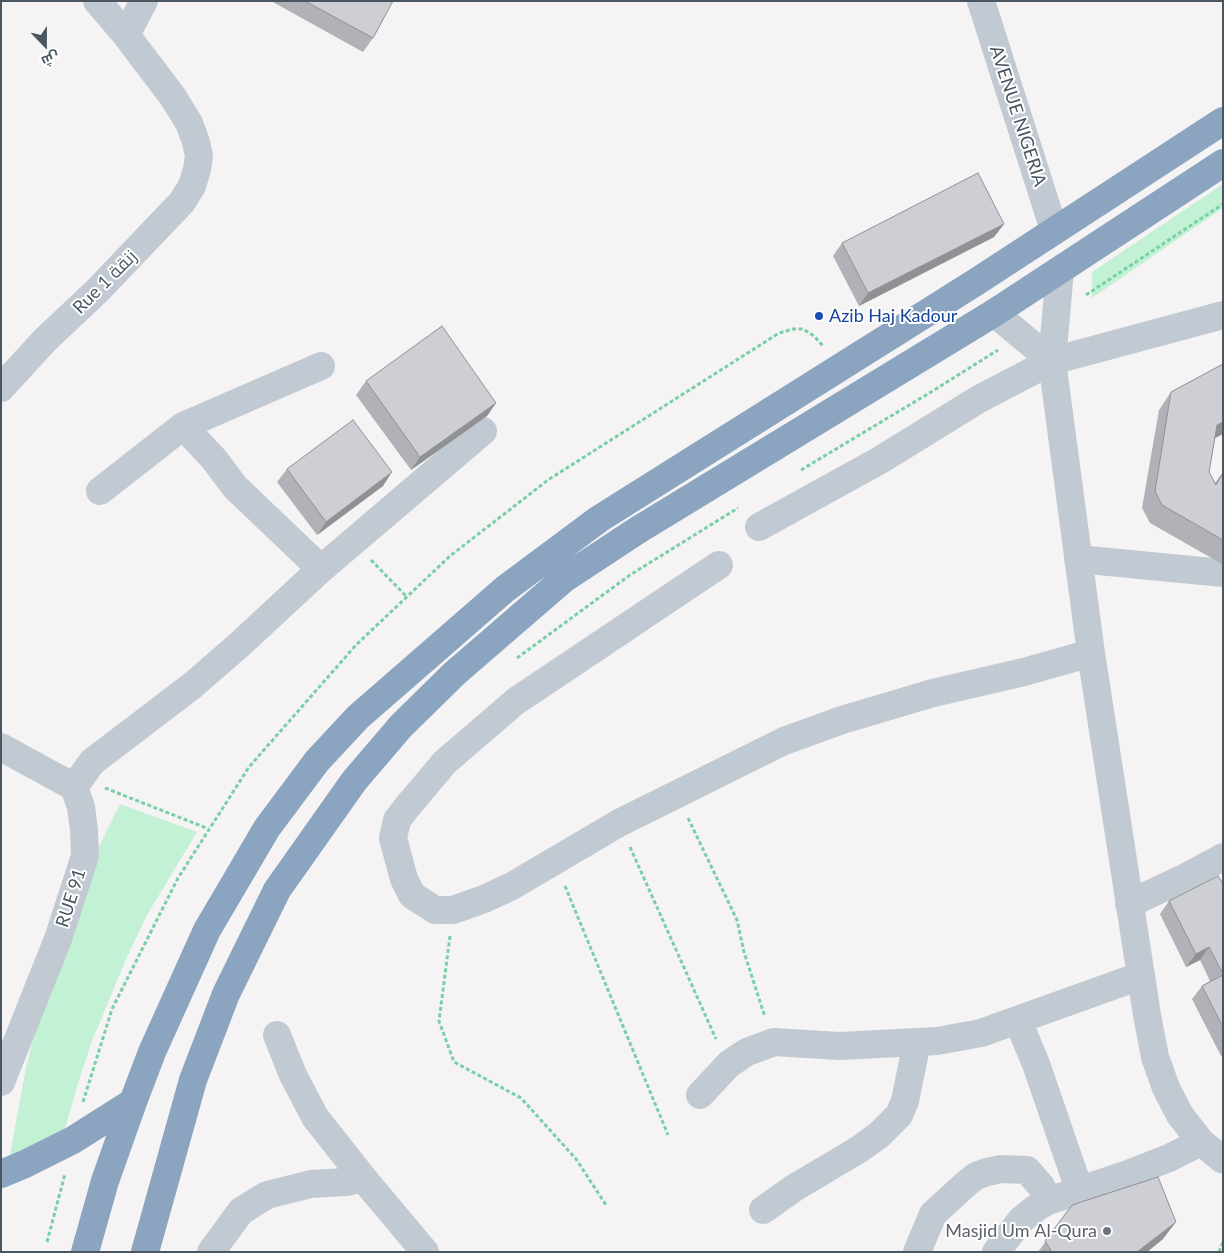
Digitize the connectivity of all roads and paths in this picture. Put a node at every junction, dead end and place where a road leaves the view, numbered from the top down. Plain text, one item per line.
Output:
1 (97, 1) edge
2 (144, 1) edge
3 (982, 1) edge
4 (126, 35) junction
5 (1223, 120) edge
6 (1223, 163) edge
7 (1223, 204) edge
8 (1054, 230) junction
9 (1060, 270) junction
10 (994, 313) junction
11 (1057, 314) junction
12 (1223, 315) edge
13 (1052, 361) junction
14 (321, 366) dead end
15 (1, 388) edge
16 (183, 426) junction
17 (482, 430) edge
18 (100, 491) dead end
19 (759, 527) dead end
20 (353, 541) junction
21 (1078, 559) junction
22 (719, 564) dead end
23 (320, 569) junction
24 (1223, 573) edge
25 (407, 598) dead end
26 (1091, 653) junction
27 (1, 747) edge
28 (77, 783) junction
29 (677, 795) junction
30 (619, 823) junction
31 (209, 829) dead end
32 (1223, 857) edge
33 (554, 860) junction
34 (1129, 904) junction
35 (454, 910) junction
36 (1140, 976) junction
37 (1018, 1021) junction
38 (277, 1036) dead end
39 (774, 1042) junction
40 (917, 1042) junction
41 (729, 1064) junction
42 (1, 1082) edge
43 (700, 1095) dead end
44 (133, 1102) junction
45 (668, 1135) dead end
46 (1201, 1142) junction
47 (1223, 1160) edge
48 (1, 1174) edge
49 (363, 1178) junction
50 (1080, 1189) junction
51 (1048, 1200) junction
52 (606, 1205) dead end
53 (763, 1210) dead end
54 (1223, 1242) edge
55 (85, 1252) edge
56 (145, 1252) edge
57 (211, 1252) edge
58 (425, 1252) edge
59 (917, 1252) edge
60 (996, 1252) edge
61 (1219, 1252) edge

1 - 4 street
2 - 4 street
3 - 8 street, AVENUE NIGERIA
4 - 15 street, Rue 1 زنقة
5 - 8 highway
6 - 9 highway
7 - 11 path
8 - 44 highway
9 - 10 highway
9 - 11 street
10 - 13 street
10 - 56 highway
11 - 13 street
12 - 13 street
13 - 19 street
13 - 21 street
14 - 16 street
16 - 18 street
16 - 23 street
17 - 20 street
20 - 23 street
20 - 25 path
21 - 24 street
21 - 26 street
22 - 35 street
23 - 28 street
26 - 29 street
26 - 34 street
27 - 28 street
28 - 31 path
28 - 42 street, RUE 91
29 - 30 street
29 - 39 path
30 - 33 street
30 - 41 path
32 - 34 street
33 - 35 street
33 - 45 path
34 - 36 street
35 - 52 path
36 - 37 street
36 - 46 street
37 - 40 street
37 - 50 street
38 - 49 street
39 - 40 street
39 - 41 street
40 - 53 street
41 - 43 street
44 - 48 highway
44 - 55 highway
46 - 47 street
46 - 50 street
49 - 57 street
49 - 58 street
50 - 51 street
51 - 59 street
51 - 60 street
54 - 61 path

